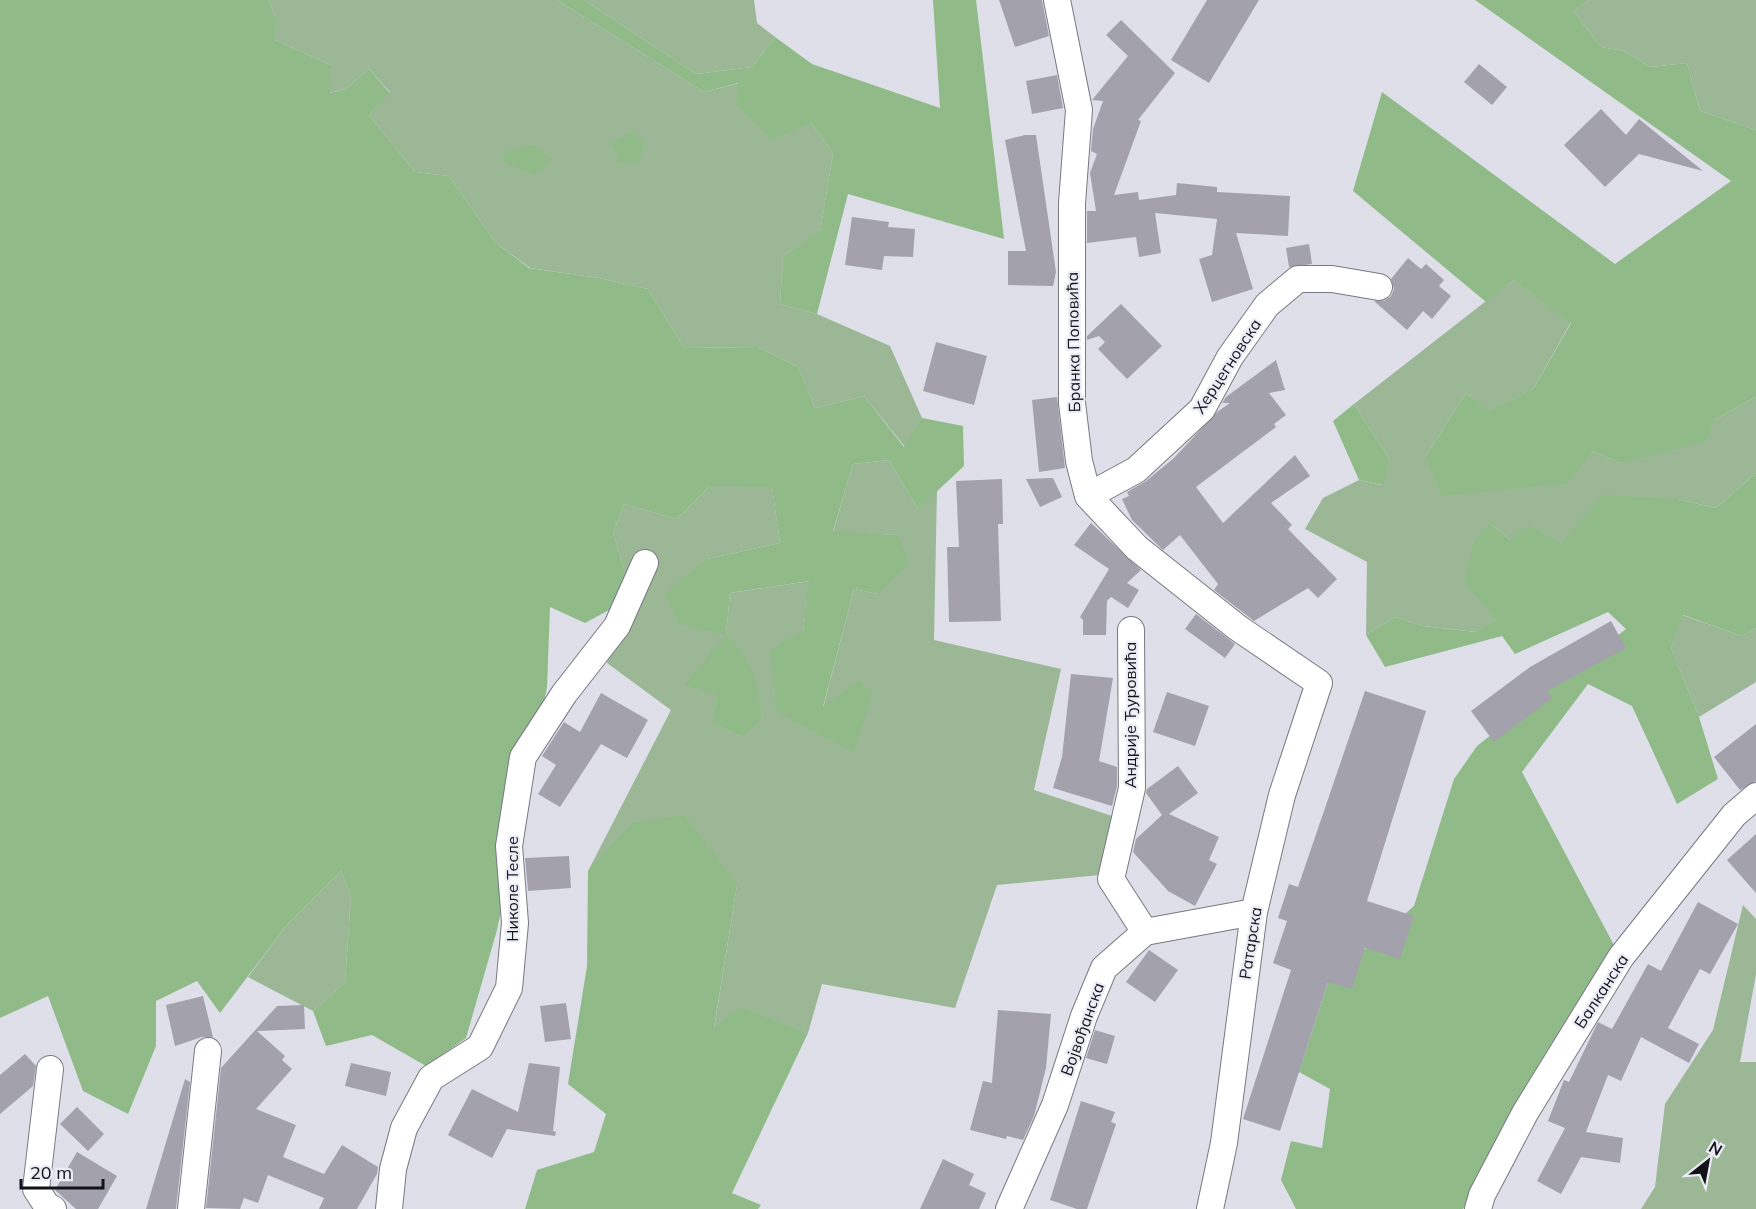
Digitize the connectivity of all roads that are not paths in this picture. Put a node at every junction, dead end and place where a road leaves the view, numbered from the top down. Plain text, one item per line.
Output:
1 (1057, 0) edge
2 (1379, 287) dead end
3 (1088, 496) junction
4 (645, 564) dead end
5 (1131, 630) dead end
6 (1318, 683) joint
7 (1756, 796) edge
8 (1254, 912) junction
9 (1145, 932) junction
10 (208, 1051) dead end
11 (50, 1069) dead end
12 (53, 1209) edge
13 (191, 1209) edge
14 (389, 1209) edge
15 (1009, 1209) edge
16 (1210, 1209) edge
17 (1478, 1209) edge

1 - 3 street, Бранка Поповића
2 - 3 street, Херцегновска
3 - 6 street, Бранка Поповића
4 - 14 street, Николе Тесле
5 - 9 street, Андрије Ђуровића
6 - 8 street, Ратарска
7 - 17 street, Балканска
8 - 9 street
8 - 16 street, Ратарска
9 - 15 street, Војвођанска
10 - 13 street
11 - 12 street

